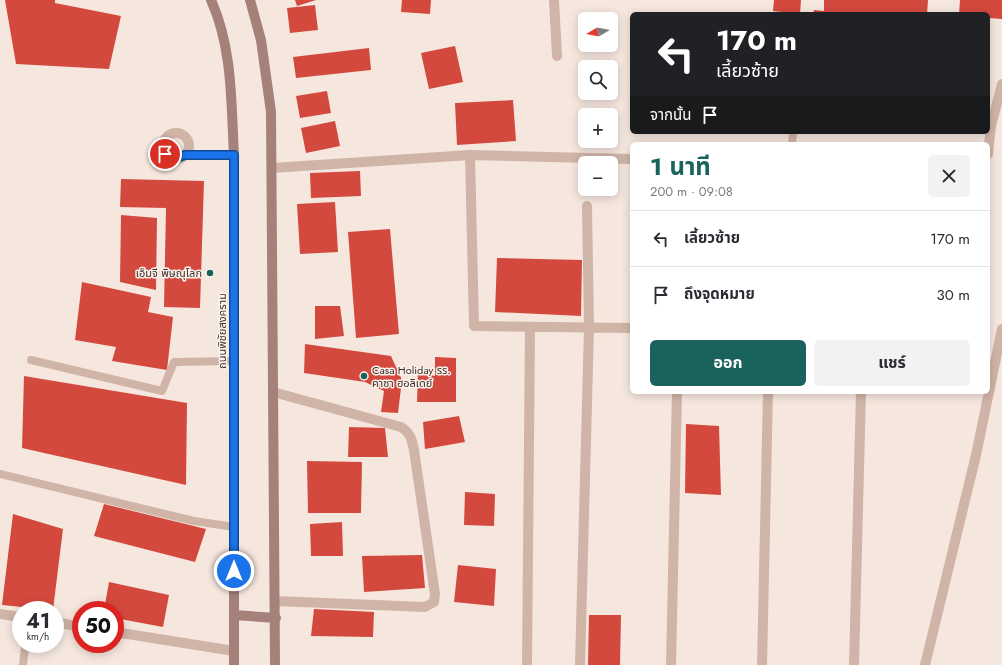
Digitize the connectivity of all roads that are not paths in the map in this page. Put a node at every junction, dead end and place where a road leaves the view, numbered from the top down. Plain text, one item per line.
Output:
1 (211, 0) edge
2 (250, 0) edge
3 (554, 0) edge
4 (557, 56) dead end
5 (1002, 84) edge
6 (989, 142) edge
7 (185, 155) dead end
8 (234, 155) junction
9 (470, 155) junction
10 (630, 159) edge
11 (272, 168) junction
12 (587, 206) dead end
13 (530, 327) junction
14 (589, 328) junction
15 (630, 328) edge
16 (1002, 329) edge
17 (31, 360) dead end
18 (234, 361) junction
19 (990, 387) edge
20 (273, 392) junction
21 (677, 394) edge
22 (768, 394) edge
23 (861, 394) edge
24 (989, 394) edge
25 (0, 474) edge
26 (234, 527) junction
27 (275, 601) junction
28 (0, 614) edge
29 (234, 615) junction
30 (12, 616) edge
31 (276, 618) junction
32 (124, 633) edge
33 (234, 651) junction
34 (24, 653) edge
35 (23, 665) edge
36 (234, 665) edge
37 (275, 665) edge
38 (527, 665) edge
39 (580, 665) edge
40 (671, 665) edge
41 (762, 665) edge
42 (854, 665) edge
43 (925, 665) edge

1 - 8 main road, ถนนพิชัยสงคราม
2 - 11 main road
3 - 4 street
5 - 6 street
7 - 8 street
8 - 18 main road, ถนนพิชัยสงคราม
9 - 10 street
9 - 11 street
9 - 13 street
11 - 20 main road
12 - 14 street
13 - 14 street
13 - 38 street
14 - 15 street
14 - 39 street
16 - 19 street
17 - 18 lane
18 - 26 main road, ถนนพิชัยสงคราม
20 - 27 main road
20 - 27 street
21 - 40 street
22 - 41 street
23 - 42 street
24 - 43 street
25 - 26 lane
26 - 29 main road, ถนนพิชัยสงคราม
27 - 31 main road
28 - 30 street
29 - 31 main road
29 - 33 main road, ถนนพิชัยสงคราม
31 - 37 main road
32 - 33 street
33 - 36 main road, ถนนพิชัยสงคราม
34 - 35 lane

